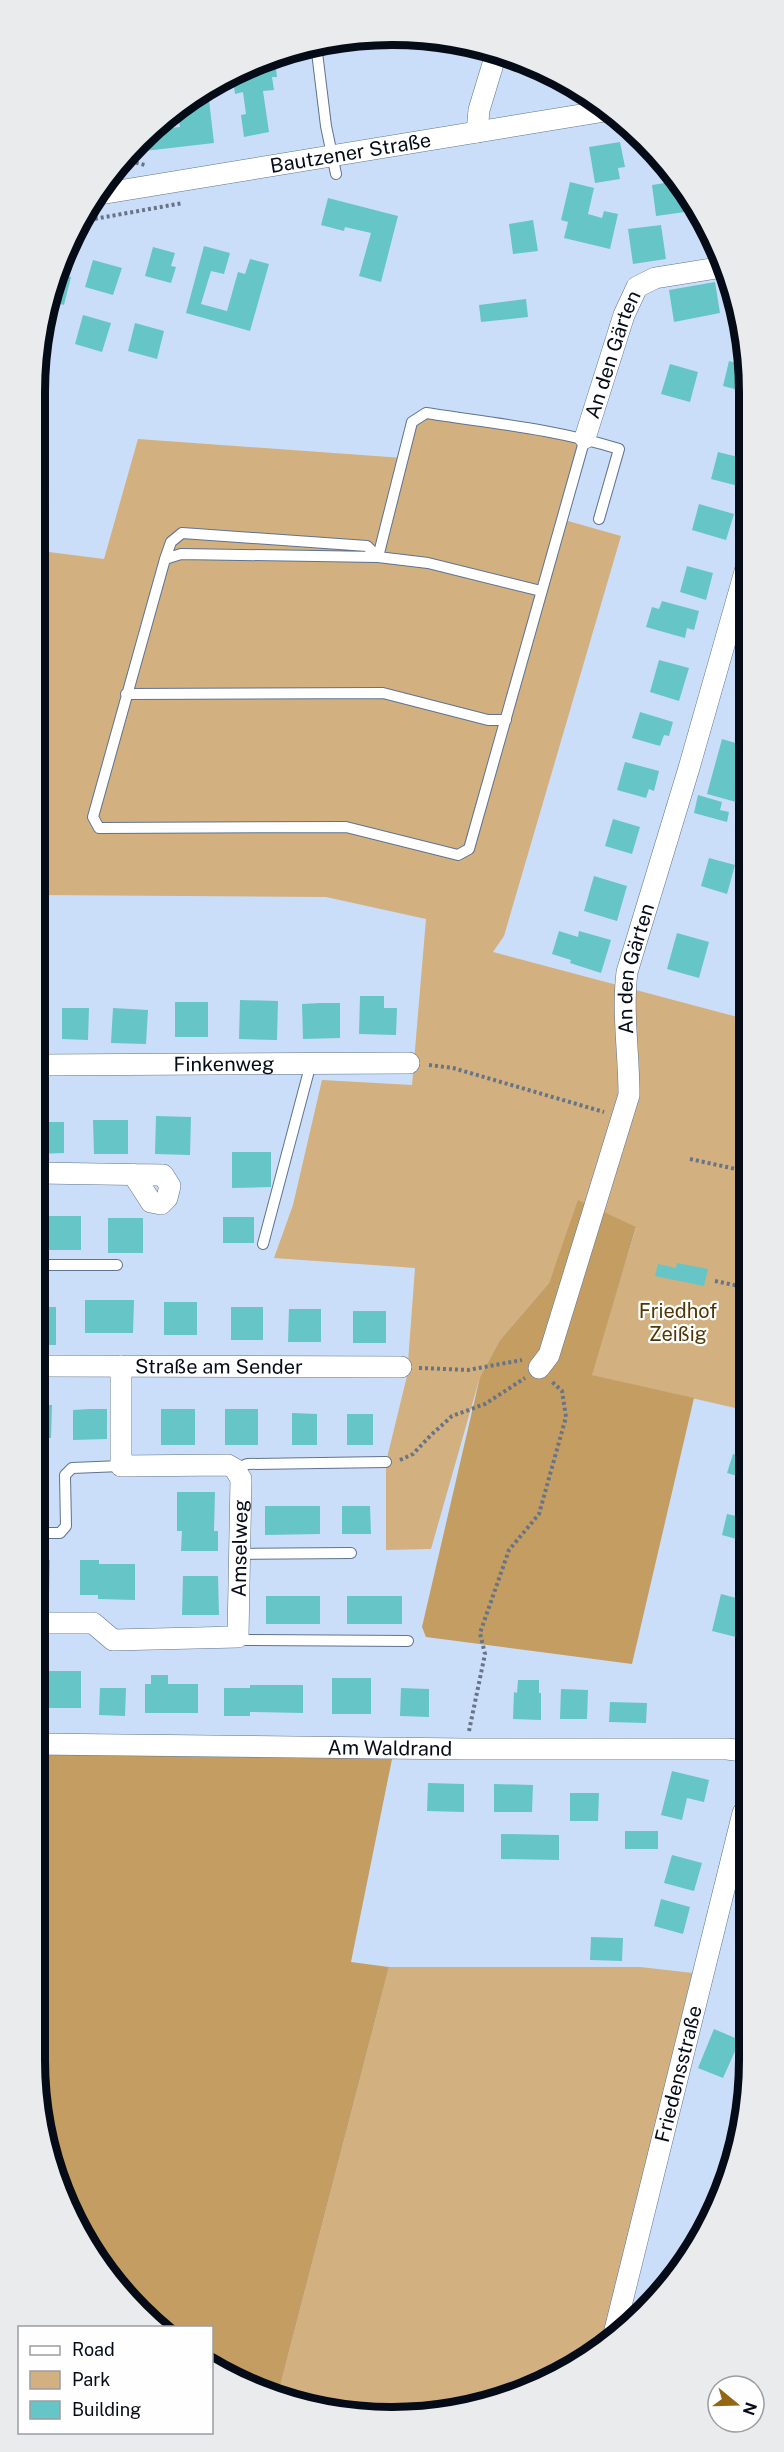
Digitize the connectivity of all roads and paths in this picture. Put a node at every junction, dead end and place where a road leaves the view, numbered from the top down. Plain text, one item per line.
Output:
1 (317, 53) edge
2 (494, 60) edge
3 (597, 112) edge
4 (477, 132) junction
5 (334, 165) junction
6 (115, 183) edge
7 (716, 268) edge
8 (585, 438) junction
9 (599, 519) dead end
10 (378, 557) junction
11 (165, 559) junction
12 (541, 591) junction
13 (739, 593) edge
14 (126, 694) junction
15 (506, 720) junction
16 (311, 1063) junction
17 (410, 1063) joint
18 (45, 1065) edge
19 (622, 1118) junction
20 (690, 1159) dead end
21 (739, 1170) edge
22 (45, 1173) edge
23 (134, 1174) dead end
24 (263, 1244) dead end
25 (117, 1265) dead end
26 (45, 1266) edge
27 (716, 1281) dead end
28 (739, 1286) edge
29 (739, 1358) edge
30 (544, 1362) junction
31 (738, 1363) dead end
32 (45, 1366) edge
33 (121, 1366) junction
34 (401, 1367) joint
35 (387, 1462) joint
36 (121, 1466) junction
37 (236, 1469) junction
38 (45, 1533) edge
39 (351, 1553) dead end
40 (240, 1554) junction
41 (45, 1623) edge
42 (238, 1637) junction
43 (408, 1641) dead end
44 (45, 1744) edge
45 (465, 1749) junction
46 (739, 1750) edge
47 (739, 1829) edge
48 (616, 2325) edge

1 - 5 lane
2 - 4 street
3 - 4 street, Bautzener Straße
4 - 5 street, Bautzener Straße
5 - 6 street, Bautzener Straße
7 - 8 street, An den Gärten
8 - 9 lane
8 - 10 lane
8 - 12 lane
10 - 11 lane
10 - 11 lane
10 - 12 lane
11 - 14 lane
12 - 15 lane
13 - 19 street, An den Gärten
14 - 15 lane
14 - 15 lane
16 - 17 street, Finkenweg
16 - 18 street, Finkenweg
16 - 24 lane
17 - 19 path
19 - 30 street, An den Gärten
20 - 21 path
22 - 23 street
25 - 26 lane
27 - 28 path
29 - 31 path
30 - 34 path
30 - 35 path
30 - 45 path
32 - 33 street, Straße am Sender
33 - 34 street, Straße am Sender
33 - 36 street
35 - 37 lane
36 - 37 street
36 - 38 lane
37 - 40 street, Amselweg
39 - 40 lane
40 - 42 street, Amselweg
41 - 42 street
42 - 43 lane
44 - 45 street, Am Waldrand
45 - 46 street, Am Waldrand
47 - 48 street, Friedensstraße

